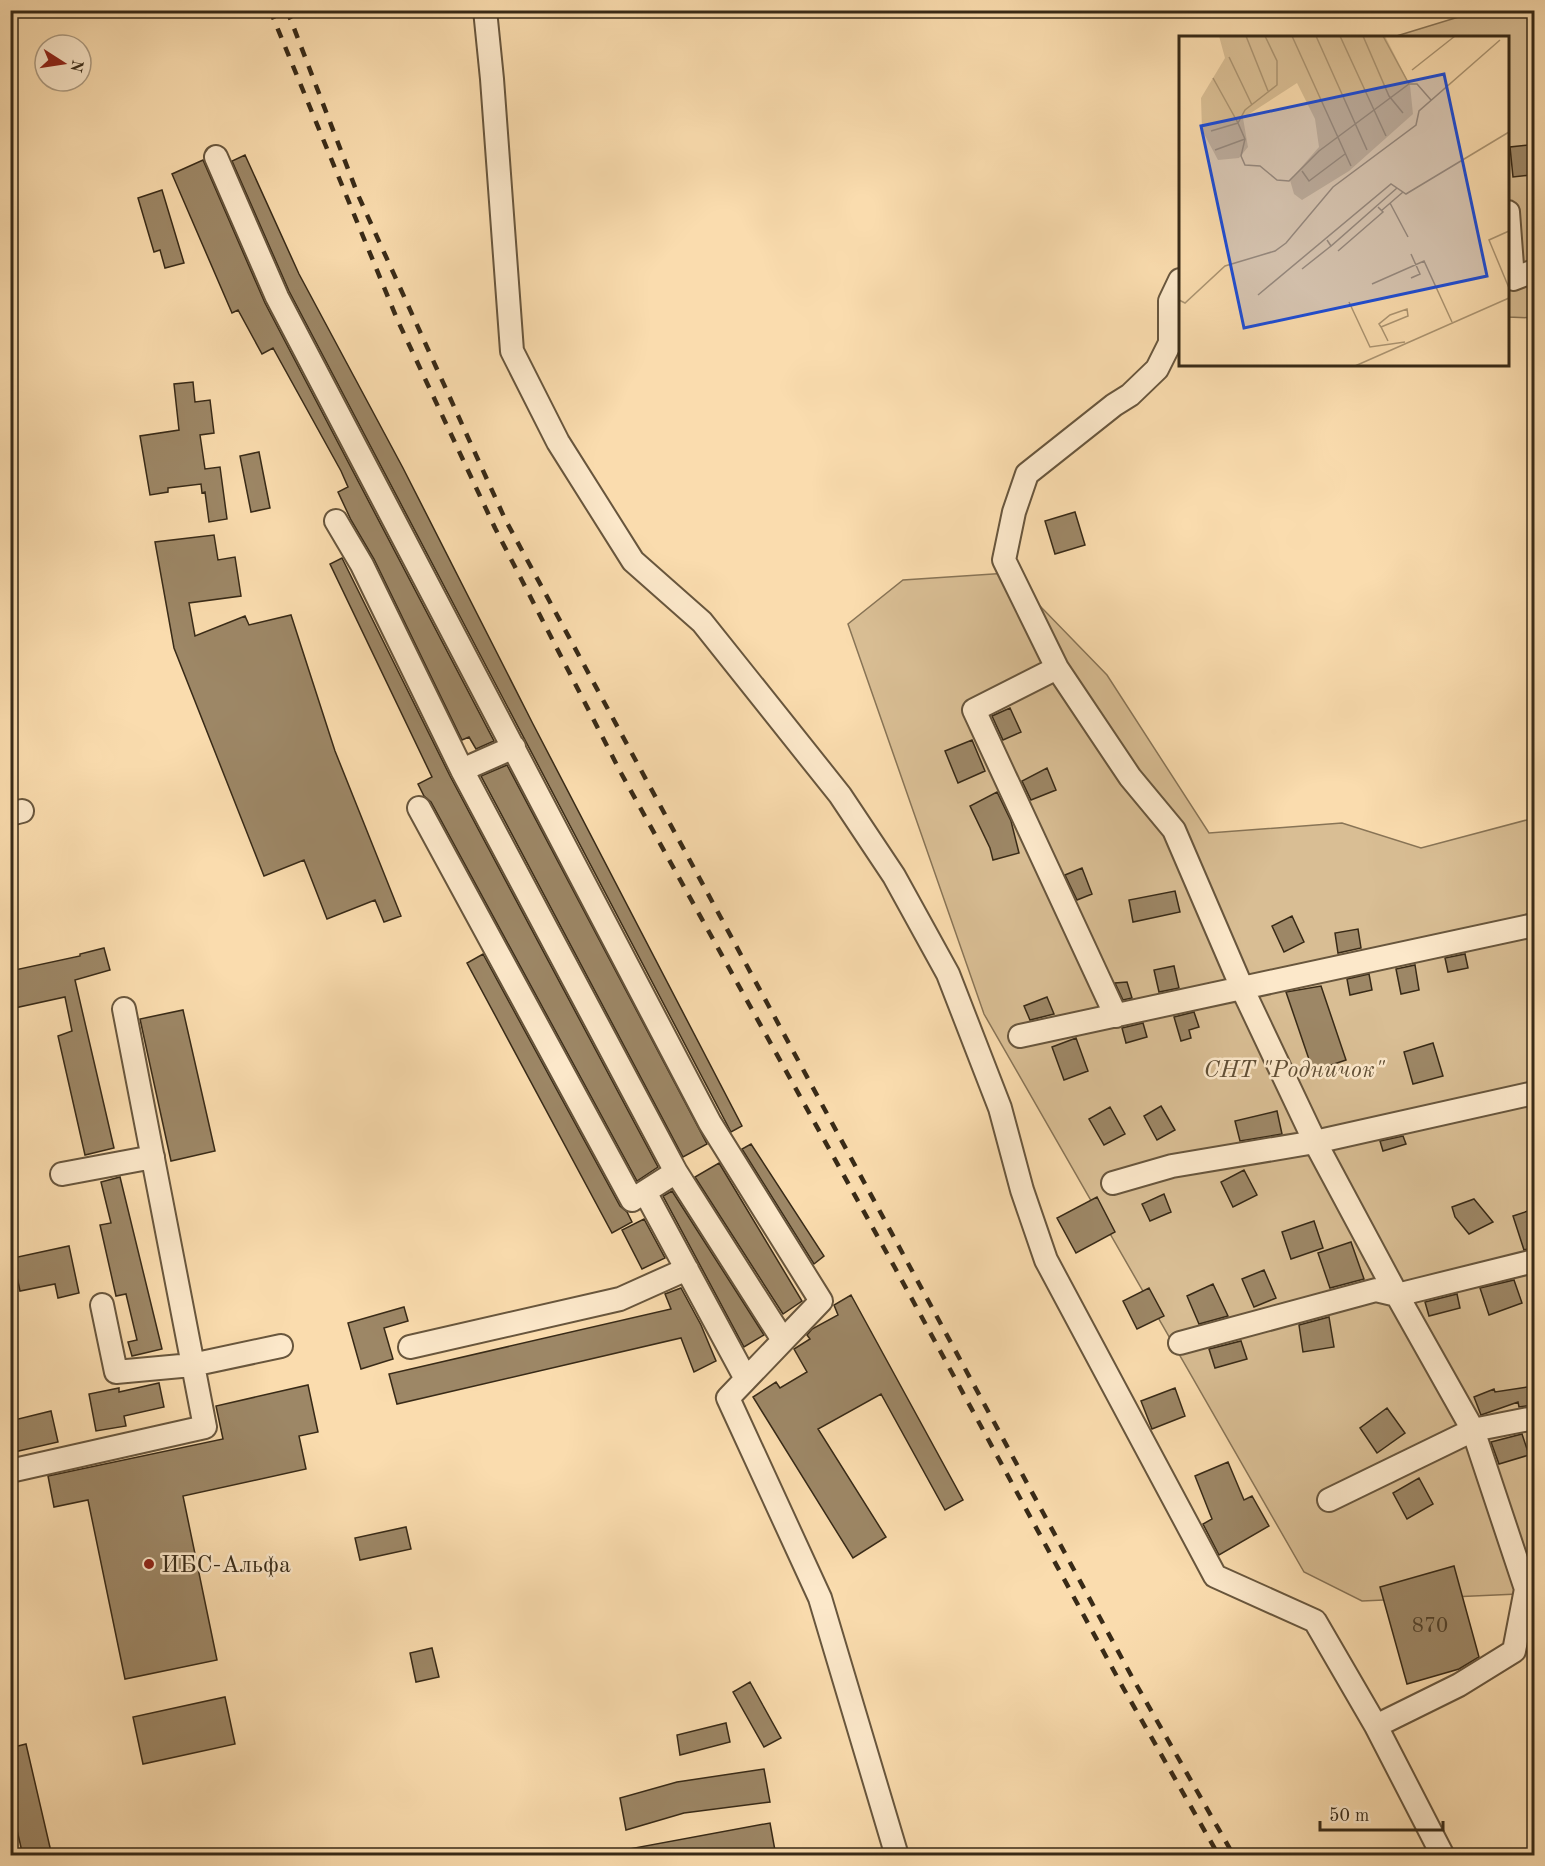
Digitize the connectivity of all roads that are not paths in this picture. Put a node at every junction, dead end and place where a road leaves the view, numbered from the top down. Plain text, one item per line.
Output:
1 (485, 10) edge
2 (216, 157) dead end
3 (1509, 246) edge
4 (1534, 271) edge
5 (1510, 280) edge
6 (1179, 282) edge
7 (1534, 287) edge
8 (336, 521) dead end
9 (1057, 668) junction
10 (514, 747) junction
11 (462, 770) junction
12 (419, 808) dead end
13 (1534, 925) edge
14 (1242, 988) junction
15 (124, 1009) dead end
16 (1116, 1017) junction
17 (1020, 1036) dead end
18 (1534, 1093) edge
19 (1315, 1142) junction
20 (153, 1158) junction
21 (676, 1172) junction
22 (62, 1174) dead end
23 (1113, 1183) dead end
24 (645, 1192) junction
25 (1534, 1261) edge
26 (687, 1269) junction
27 (1397, 1295) junction
28 (102, 1305) dead end
29 (783, 1340) junction
30 (1180, 1343) dead end
31 (281, 1346) dead end
32 (410, 1347) dead end
33 (192, 1365) junction
34 (746, 1379) junction
35 (1534, 1418) edge
36 (1473, 1430) junction
37 (10, 1471) edge
38 (1329, 1500) dead end
39 (1530, 1588) edge
40 (1376, 1726) junction
41 (897, 1856) edge
42 (1443, 1856) edge

1 - 40 street
2 - 10 street
3 - 5 street
4 - 5 street
5 - 7 street
6 - 9 street
8 - 11 street
9 - 14 street
9 - 16 street
10 - 11 street
10 - 29 street
11 - 21 street
12 - 24 street
13 - 14 street
14 - 16 street
14 - 19 street
15 - 20 street
16 - 17 street
18 - 19 street
19 - 23 street
19 - 27 street
20 - 22 street
20 - 33 street
21 - 24 street
21 - 29 street
24 - 26 street
25 - 27 street
26 - 32 street
26 - 34 street
27 - 30 street
27 - 36 street
28 - 33 street
29 - 34 street
31 - 33 street
33 - 37 street
34 - 41 street
35 - 36 street
36 - 38 street
36 - 39 street
39 - 40 street
40 - 42 street

